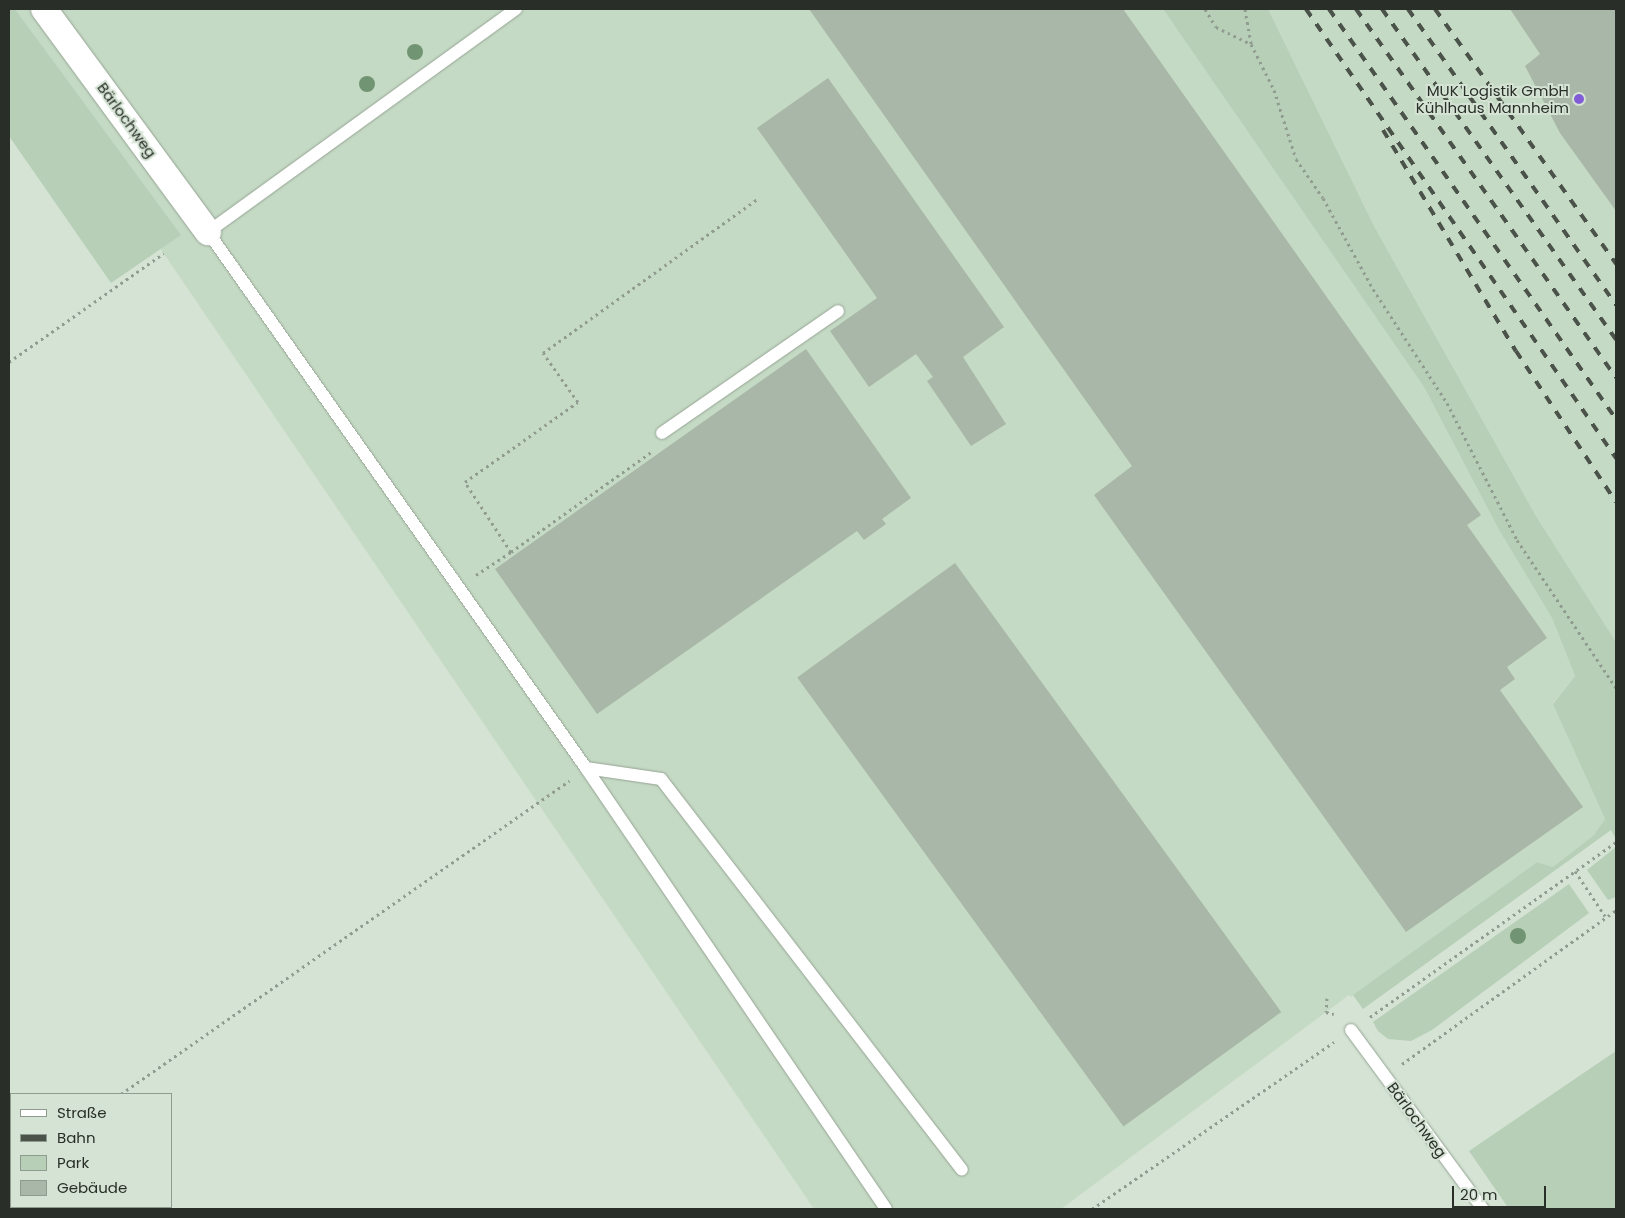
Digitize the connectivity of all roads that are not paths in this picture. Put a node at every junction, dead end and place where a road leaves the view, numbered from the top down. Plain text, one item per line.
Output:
1 (44, 9) edge
2 (516, 9) edge
3 (208, 232) junction
4 (838, 311) dead end
5 (662, 433) road end
6 (586, 768) junction
7 (1351, 1030) road end
8 (962, 1170) dead end
9 (886, 1209) edge
10 (1484, 1209) edge

1 - 3 street, Bärlochweg
2 - 3 lane
3 - 6 lane
4 - 5 lane
6 - 8 lane
6 - 9 lane
7 - 10 lane, Bärlochweg

